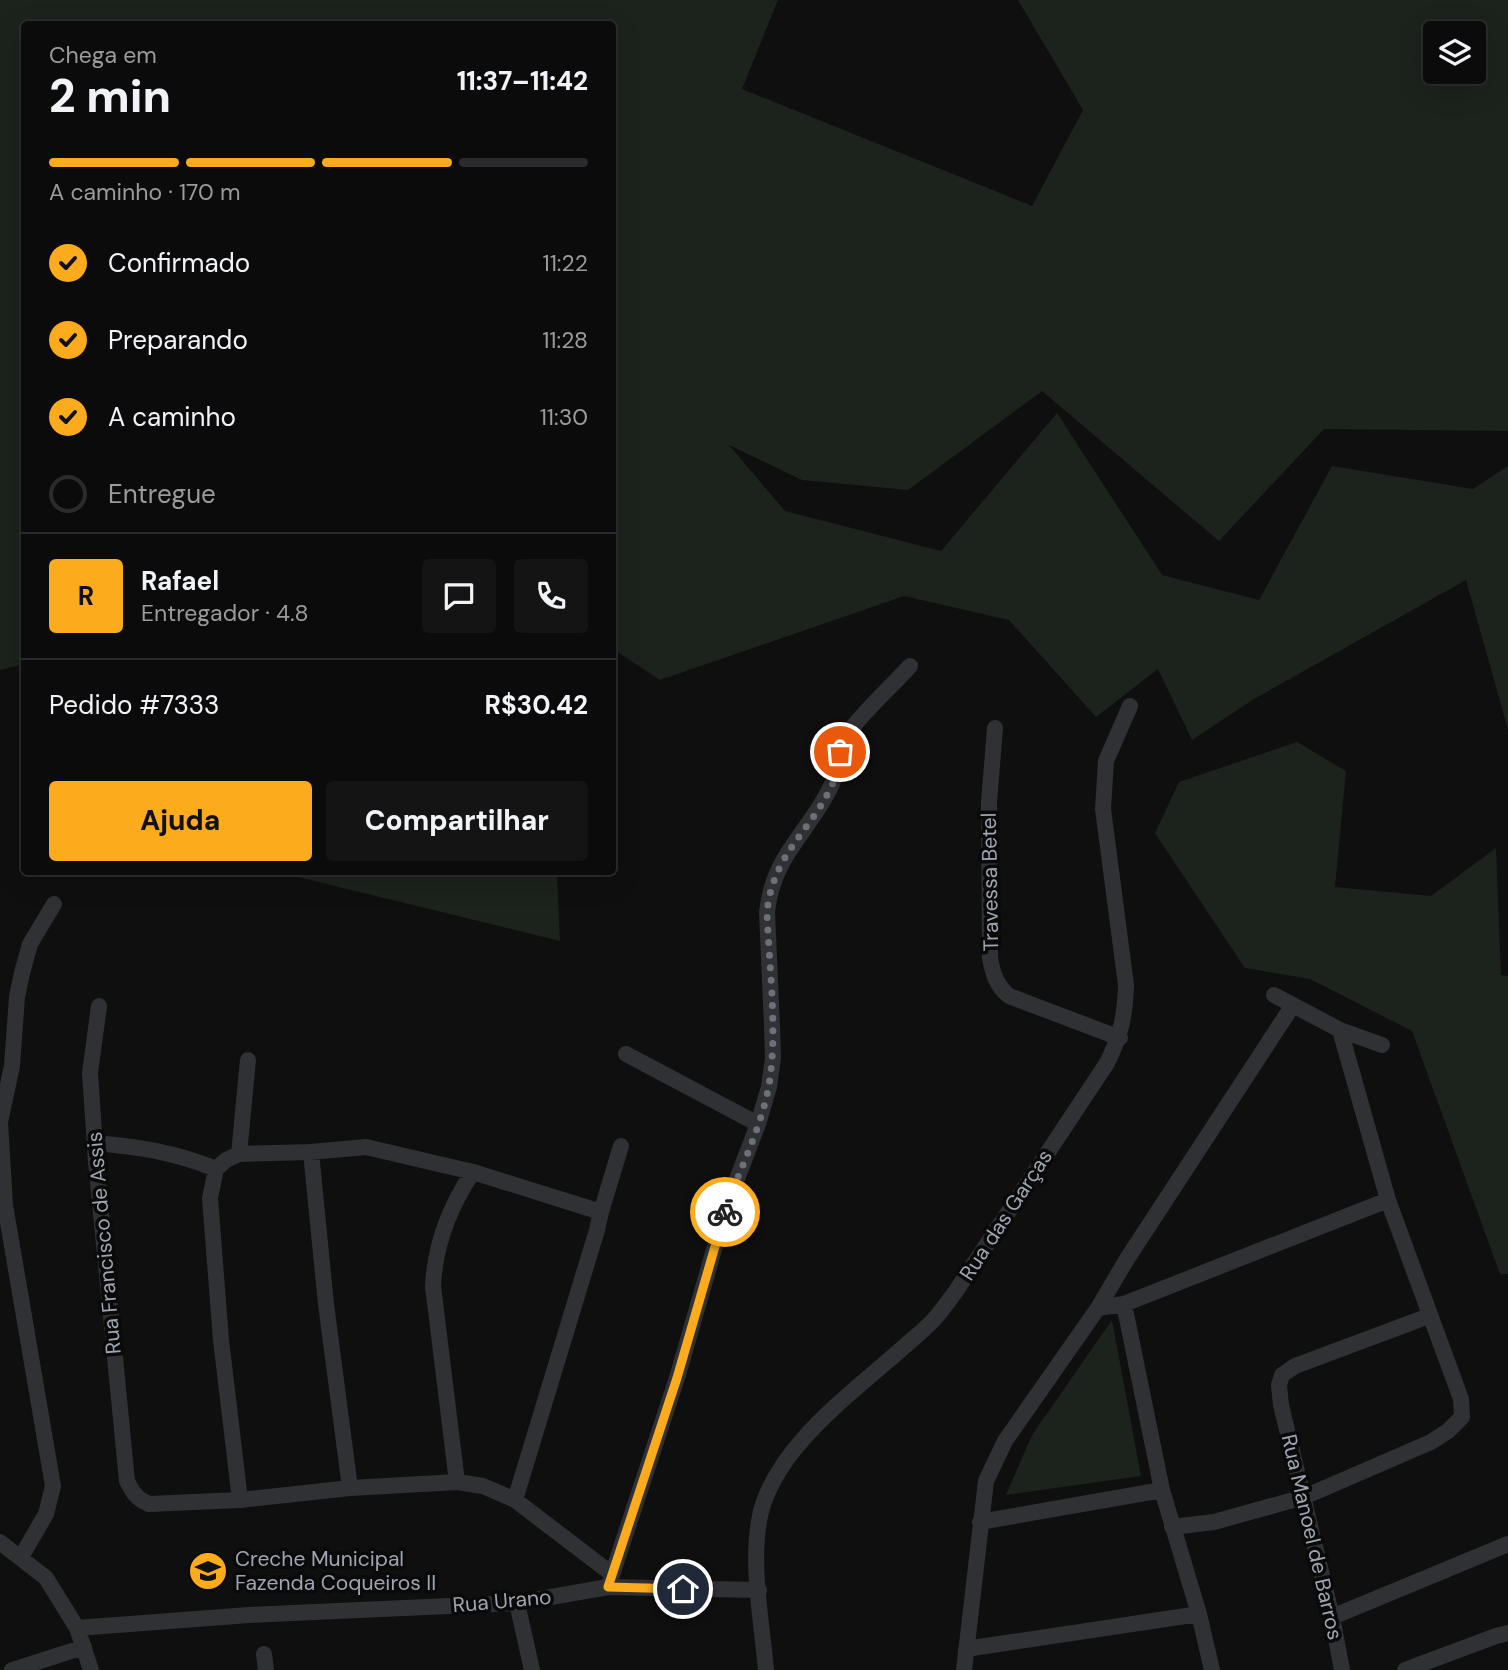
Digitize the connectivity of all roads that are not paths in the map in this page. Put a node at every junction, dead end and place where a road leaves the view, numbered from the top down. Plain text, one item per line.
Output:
1 (910, 666) dead end
2 (1130, 706) dead end
3 (995, 728) dead end
4 (54, 904) dead end
5 (1274, 995) dead end
6 (1293, 1005) junction
7 (99, 1006) dead end
8 (1340, 1030) junction
9 (1120, 1038) junction
10 (1382, 1045) dead end
11 (626, 1054) dead end
12 (248, 1060) dead end
13 (6, 1067) edge
14 (758, 1124) junction
15 (95, 1143) junction
16 (621, 1146) dead end
17 (311, 1152) junction
18 (239, 1154) junction
19 (216, 1169) junction
20 (474, 1172) junction
21 (1388, 1200) junction
22 (601, 1212) junction
23 (1124, 1304) junction
24 (1098, 1308) junction
25 (1429, 1316) junction
26 (457, 1482) junction
27 (350, 1488) junction
28 (1162, 1490) junction
29 (1304, 1497) junction
30 (240, 1500) junction
31 (515, 1500) junction
32 (980, 1522) junction
33 (1172, 1527) junction
34 (0, 1542) edge
35 (1508, 1544) edge
36 (21, 1557) junction
37 (610, 1581) junction
38 (759, 1590) junction
39 (517, 1603) junction
40 (1199, 1614) junction
41 (1332, 1617) junction
42 (77, 1628) junction
43 (1508, 1633) edge
44 (84, 1647) junction
45 (966, 1649) junction
46 (12, 1670) edge
47 (91, 1670) edge
48 (532, 1670) edge
49 (766, 1670) edge
50 (964, 1670) edge
51 (1212, 1670) edge
52 (1342, 1670) edge
53 (1405, 1670) edge

1 - 14 street
2 - 9 street, Rua das Garças
3 - 9 street, Travessa Betel
4 - 13 street
5 - 6 street
6 - 8 street
6 - 24 street
7 - 15 street, Rua Francisco de Assis
8 - 10 street
8 - 21 street
9 - 38 street, Rua das Garças
11 - 14 street
12 - 18 street
13 - 36 street
14 - 37 street
15 - 19 street
15 - 30 street, Rua Francisco de Assis
16 - 22 street
17 - 18 street
17 - 20 street
17 - 27 street
18 - 19 street
19 - 30 street
20 - 22 street
20 - 26 street
21 - 23 street
21 - 25 street
22 - 31 street
23 - 24 street
23 - 28 street
24 - 32 street
25 - 29 street, Rua Manoel de Barros
25 - 29 street
26 - 27 street
26 - 31 street
27 - 30 street
28 - 32 street
28 - 33 street
29 - 33 street
29 - 41 street, Rua Manoel de Barros
31 - 37 street
32 - 45 street
33 - 40 street
34 - 36 street
35 - 41 street
36 - 42 street
37 - 38 street, Rua Urano
37 - 39 street, Rua Urano
38 - 49 street, Rua das Garças
39 - 42 street, Rua Urano
39 - 48 street
40 - 45 street
40 - 51 street
41 - 52 street, Rua Manoel de Barros
42 - 44 street
43 - 53 street
44 - 46 street
44 - 47 street
45 - 50 street

